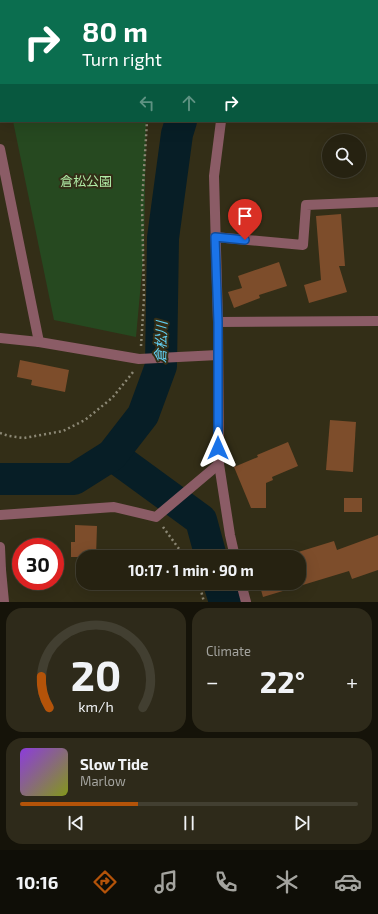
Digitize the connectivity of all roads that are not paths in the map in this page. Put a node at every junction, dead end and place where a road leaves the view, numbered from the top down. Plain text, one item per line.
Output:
1 (221, 122) edge
2 (0, 150) edge
3 (378, 202) edge
4 (215, 237) junction
5 (378, 321) edge
6 (218, 322) junction
7 (0, 338) edge
8 (38, 342) junction
9 (218, 355) junction
10 (219, 464) junction
11 (0, 515) edge
12 (0, 547) edge
13 (233, 550) edge
14 (1, 570) edge
15 (243, 590) edge
16 (4, 602) edge
17 (246, 602) edge

1 - 4 street
2 - 8 street
3 - 4 street
4 - 6 street
5 - 6 street
6 - 9 street
7 - 8 street
8 - 9 street
9 - 10 street
10 - 11 street
10 - 13 street
12 - 14 street
14 - 16 street
15 - 17 street

